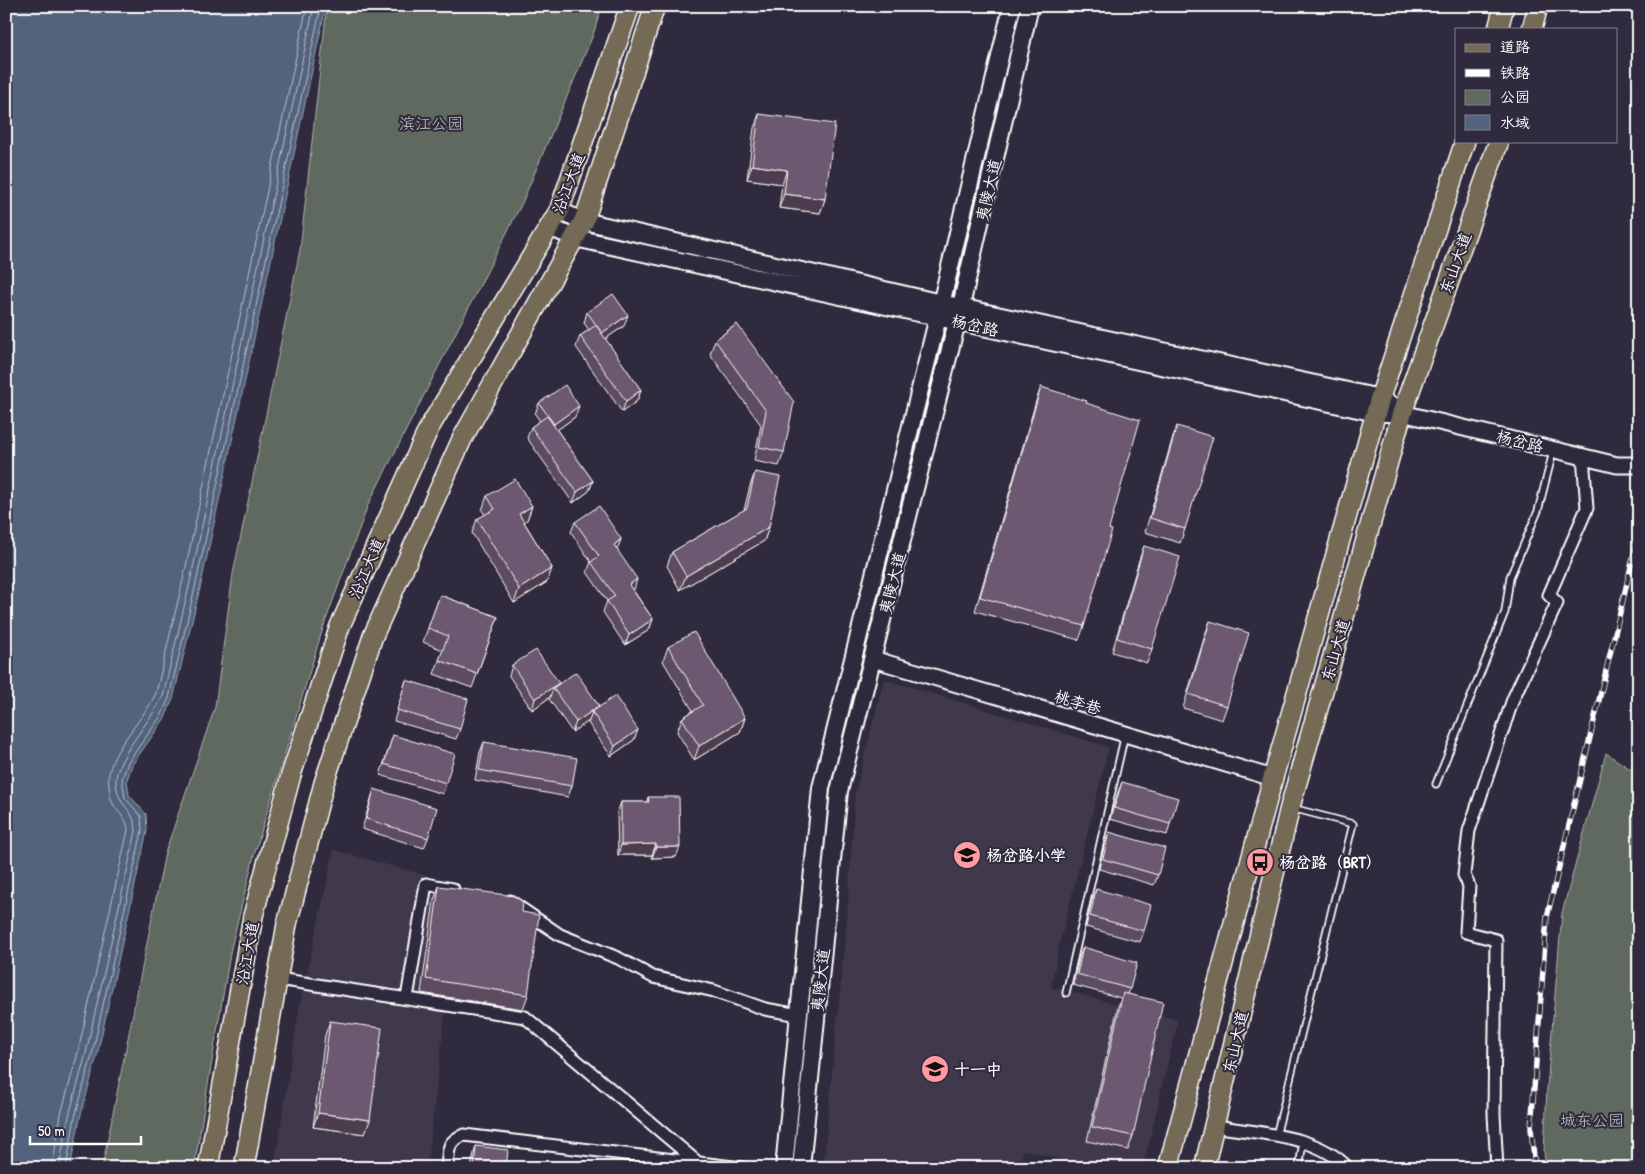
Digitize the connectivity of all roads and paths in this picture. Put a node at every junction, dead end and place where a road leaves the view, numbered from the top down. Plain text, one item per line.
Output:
1 (630, 6) edge
2 (655, 6) edge
3 (1012, 6) edge
4 (1030, 6) edge
5 (1504, 6) edge
6 (1538, 6) edge
7 (1498, 28) edge
8 (1532, 28) edge
9 (1465, 142) edge
10 (1499, 142) edge
11 (559, 211) junction
12 (584, 221) junction
13 (549, 227) junction
14 (575, 238) junction
15 (940, 310) junction
16 (959, 314) junction
17 (1378, 406) junction
18 (1402, 413) junction
19 (1554, 450) junction
20 (1583, 456) junction
21 (1639, 465) edge
22 (872, 659) junction
23 (1125, 734) junction
24 (1273, 778) junction
25 (1436, 784) dead end
26 (1290, 807) junction
27 (463, 891) edge
28 (500, 899) edge
29 (278, 978) junction
30 (1066, 992) dead end
31 (407, 998) junction
32 (799, 1015) junction
33 (1215, 1126) junction
34 (1276, 1136) junction
35 (1303, 1142) junction
36 (697, 1162) junction
37 (208, 1168) edge
38 (244, 1168) edge
39 (447, 1168) edge
40 (742, 1168) edge
41 (784, 1168) edge
42 (801, 1168) edge
43 (1168, 1168) edge
44 (1204, 1168) edge
45 (1299, 1168) edge
46 (1348, 1168) edge
47 (1497, 1168) edge

1 - 11 main road, 沿江大道
2 - 12 main road, 沿江大道
3 - 15 main road, 夷陵大道
4 - 16 main road, 夷陵大道
5 - 7 main road
6 - 8 main road
9 - 17 main road, 东山大道
10 - 18 main road, 东山大道
11 - 12 main road, 杨岔路
11 - 13 main road, 沿江大道
12 - 14 main road, 沿江大道
12 - 15 main road, 杨岔路
13 - 14 main road, 杨岔路
13 - 37 main road, 沿江大道
14 - 15 main road, 杨岔路
14 - 29 main road, 沿江大道
15 - 16 main road, 杨岔路
15 - 32 main road, 夷陵大道
16 - 17 main road, 杨岔路
16 - 22 main road, 夷陵大道
17 - 18 main road, 杨岔路
17 - 24 main road, 东山大道
18 - 19 street, 杨岔路
18 - 26 main road, 东山大道
19 - 20 street, 杨岔路
19 - 25 lane
20 - 21 street, 杨岔路
20 - 47 street
22 - 23 street, 桃李巷
22 - 42 main road, 夷陵大道
23 - 24 street, 桃李巷
23 - 30 lane
24 - 43 main road, 东山大道
26 - 33 main road, 东山大道
26 - 34 lane
27 - 31 street
28 - 32 street
29 - 31 street
29 - 38 main road, 沿江大道
31 - 36 street
32 - 41 main road, 夷陵大道
33 - 34 street
33 - 44 main road, 东山大道
34 - 35 street
35 - 45 lane
35 - 46 street
36 - 39 street
36 - 40 street

